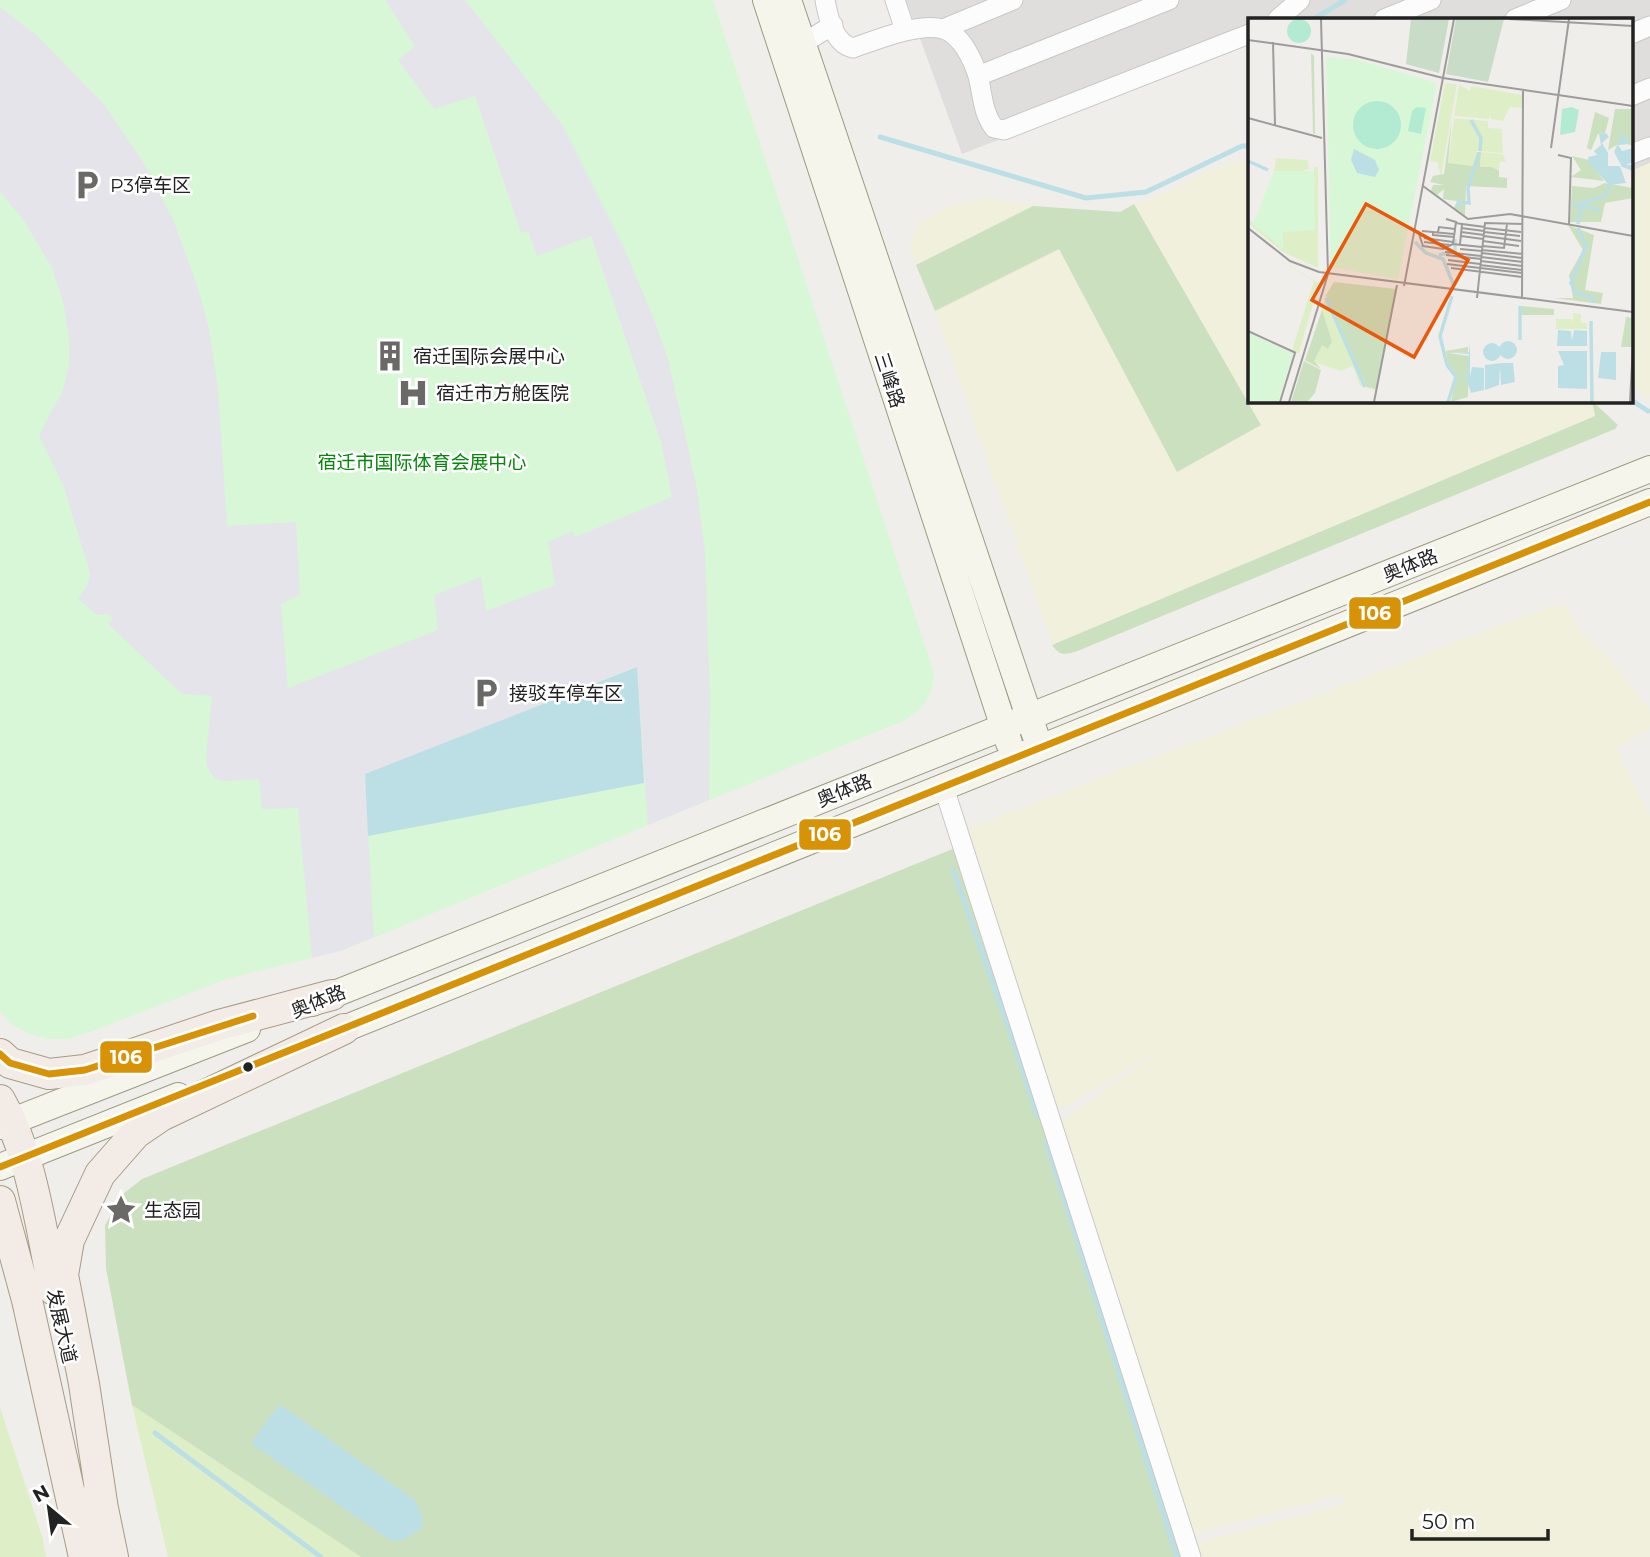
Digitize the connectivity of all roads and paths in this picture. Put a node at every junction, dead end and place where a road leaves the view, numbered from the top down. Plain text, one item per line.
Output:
1 (766, 0) edge
2 (788, 0) edge
3 (825, 0) edge
4 (895, 0) edge
5 (1013, 0) edge
6 (1169, 0) edge
7 (1300, 0) edge
8 (1431, 0) edge
9 (1508, 0) edge
10 (1562, 0) edge
11 (1279, 18) edge
12 (1386, 18) edge
13 (1515, 18) edge
14 (1517, 18) edge
15 (833, 25) junction
16 (1650, 26) edge
17 (943, 29) junction
18 (905, 30) junction
19 (1248, 34) edge
20 (1632, 34) edge
21 (793, 49) junction
22 (978, 76) junction
23 (1650, 88) edge
24 (1632, 96) edge
25 (1650, 147) edge
26 (1632, 154) edge
27 (1650, 469) edge
28 (1650, 502) edge
29 (1029, 717) junction
30 (1004, 727) junction
31 (1040, 749) junction
32 (1014, 759) junction
33 (944, 788) junction
34 (332, 995) junction
35 (344, 1028) junction
36 (0, 1054) edge
37 (4, 1116) edge
38 (12, 1162) edge
39 (0, 1201) edge
40 (0, 1272) edge
41 (89, 1511) junction
42 (84, 1557) edge
43 (114, 1557) edge
44 (1191, 1557) edge

1 - 21 main road, 三峰路
2 - 21 main road, 三峰路
3 - 15 street
4 - 18 street
5 - 17 street
6 - 22 street
7 - 11 street
8 - 12 street
9 - 13 street
10 - 14 street
15 - 18 street
15 - 21 street
16 - 20 street
17 - 18 street
17 - 22 street
19 - 22 street
21 - 29 main road, 三峰路
21 - 30 main road, 三峰路
23 - 24 street
25 - 26 street
27 - 29 main road, 奥体路
28 - 31 main road, 奥体路
29 - 30 main road, 奥体路
29 - 31 main road, 三峰路
30 - 32 main road, 三峰路
30 - 34 main road, 奥体路
31 - 32 main road, 奥体路
32 - 33 main road, 奥体路
33 - 35 main road, 奥体路
33 - 44 street
34 - 36 main road
34 - 37 main road, 奥体路
35 - 38 main road, 奥体路
35 - 41 main road
37 - 38 main road, 发展大道
38 - 41 main road, 发展大道
39 - 41 main road, 发展大道
40 - 41 main road
41 - 42 main road, 发展大道
41 - 43 main road, 发展大道

